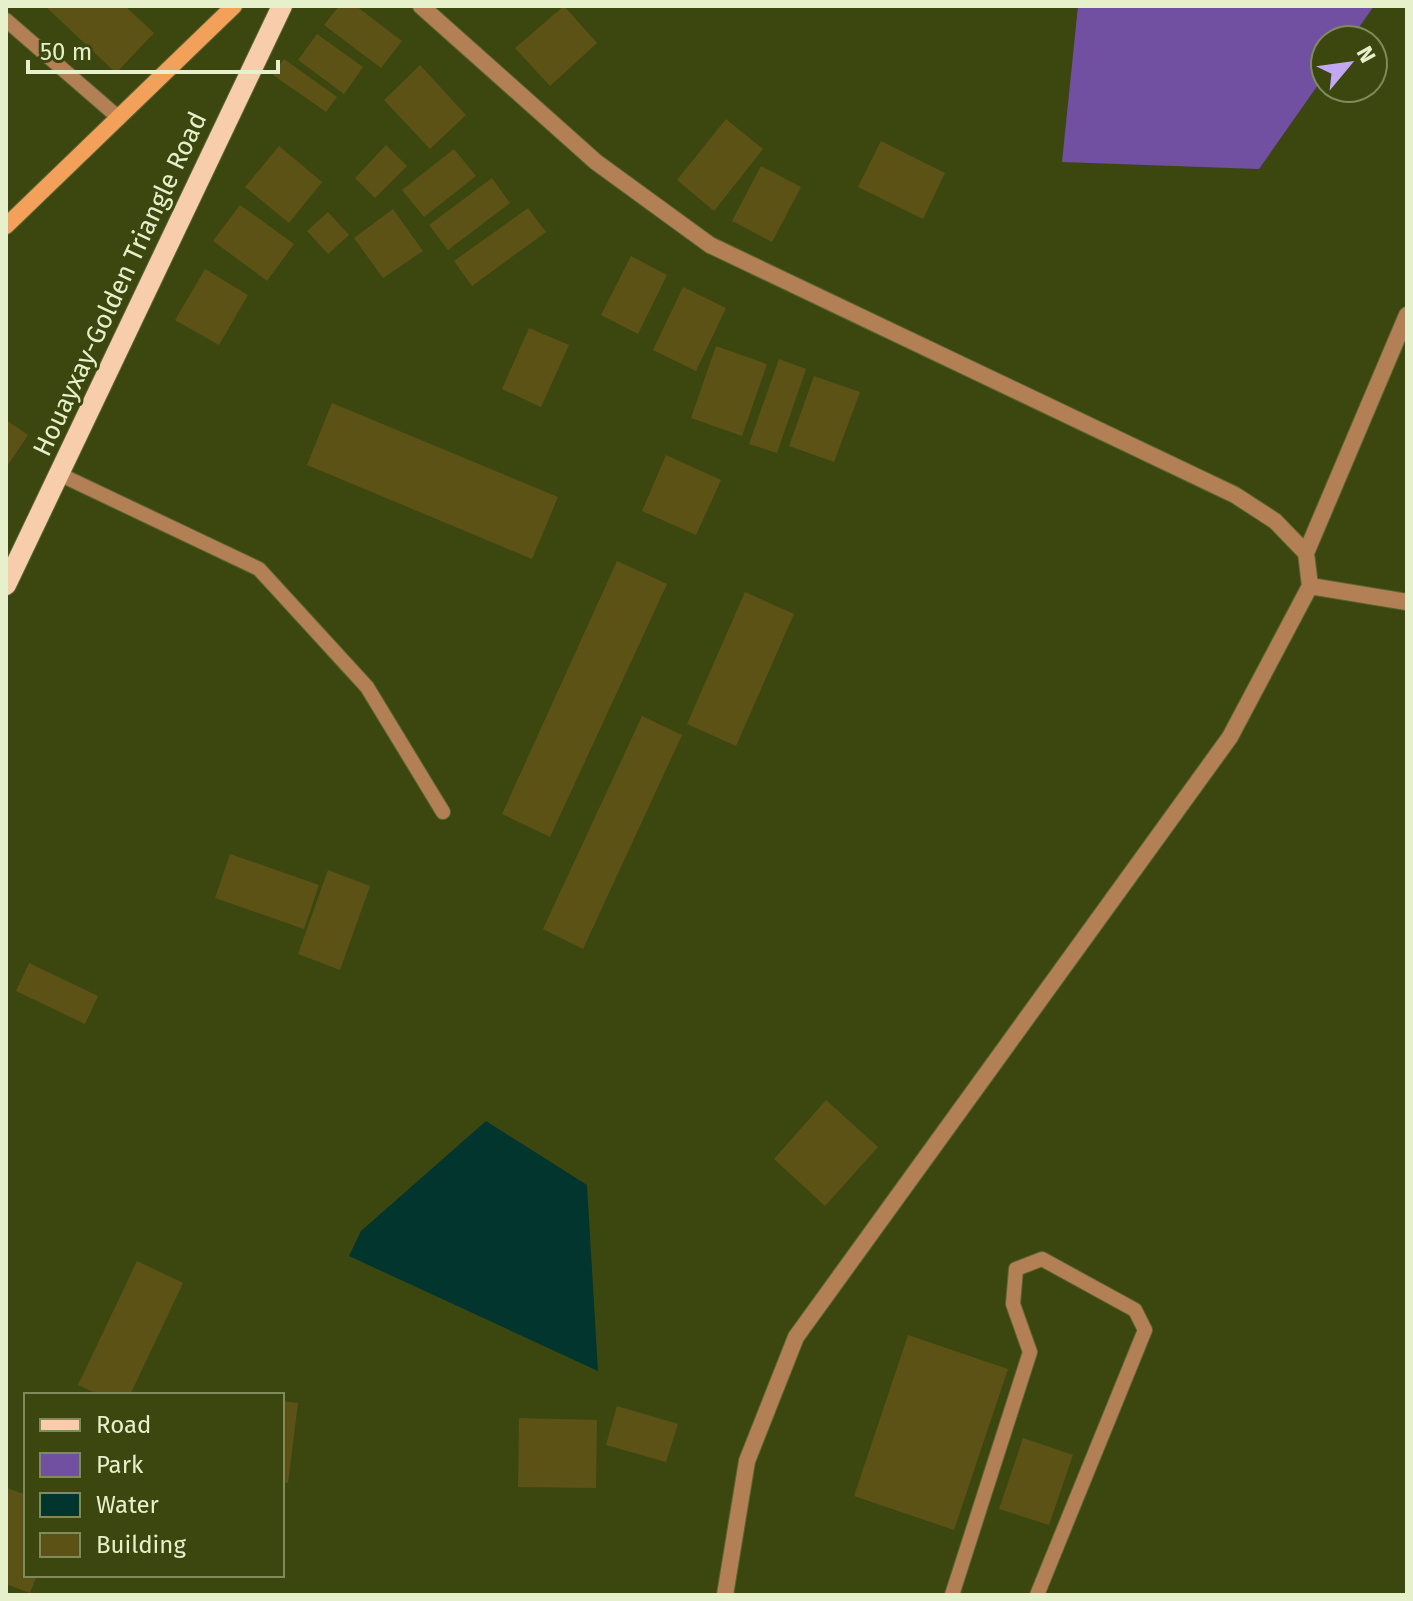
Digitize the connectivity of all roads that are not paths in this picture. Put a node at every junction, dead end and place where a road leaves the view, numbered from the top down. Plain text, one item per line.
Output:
1 (234, 6) edge
2 (282, 6) edge
3 (421, 6) edge
4 (6, 20) edge
5 (119, 118) junction
6 (6, 226) edge
7 (1407, 315) edge
8 (59, 474) junction
9 (1306, 553) junction
10 (6, 585) edge
11 (1310, 586) junction
12 (1407, 602) edge
13 (443, 812) dead end
14 (725, 1595) edge
15 (952, 1595) edge
16 (1037, 1595) edge

1 - 5 main road
2 - 8 main road, Houayxay-Golden Triangle Road
3 - 9 street
4 - 5 lane
5 - 6 main road
7 - 9 street
8 - 10 main road, Houayxay-Golden Triangle Road
8 - 13 lane
9 - 11 street
11 - 12 street
11 - 14 street
15 - 16 lane

